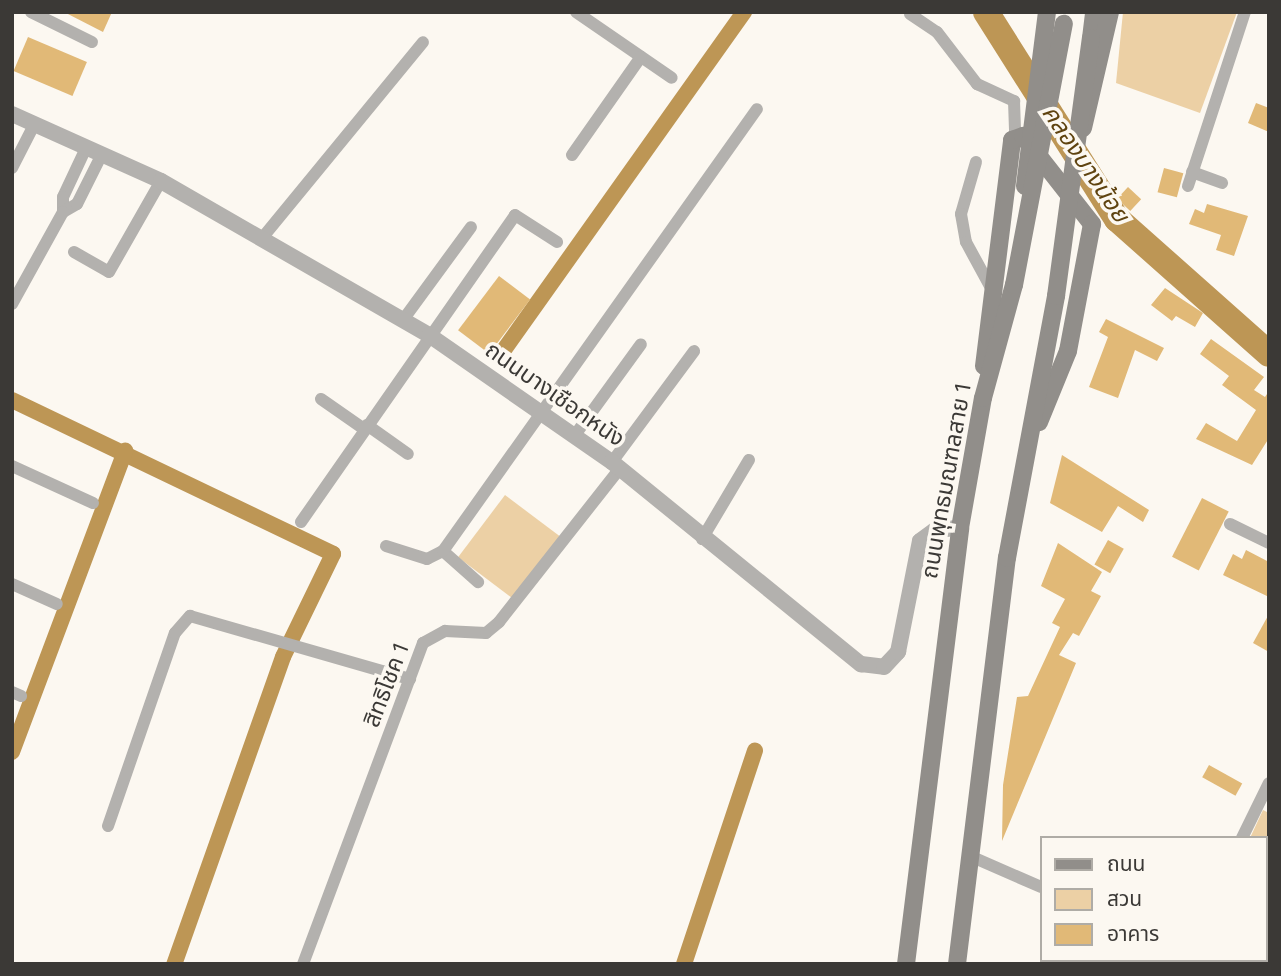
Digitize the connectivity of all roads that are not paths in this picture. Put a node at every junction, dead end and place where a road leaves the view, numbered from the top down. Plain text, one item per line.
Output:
1 (31, 12) edge
2 (576, 12) edge
3 (1047, 12) edge
4 (1094, 12) edge
5 (1110, 12) edge
6 (1245, 12) edge
7 (910, 14) edge
8 (1065, 18) edge
9 (92, 42) dead end
10 (423, 42) dead end
11 (641, 57) junction
12 (672, 78) dead end
13 (757, 109) dead end
14 (12, 114) edge
15 (34, 125) junction
16 (1015, 137) junction
17 (1079, 139) junction
18 (86, 148) junction
19 (102, 154) junction
20 (572, 155) dead end
21 (976, 162) dead end
22 (12, 168) edge
23 (1192, 172) junction
24 (161, 181) junction
25 (1222, 183) dead end
26 (1188, 186) dead end
27 (63, 212) junction
28 (471, 228) dead end
29 (1024, 232) junction
30 (263, 237) junction
31 (557, 242) dead end
32 (74, 252) dead end
33 (991, 288) junction
34 (12, 304) edge
35 (403, 320) junction
36 (429, 335) junction
37 (640, 344) dead end
38 (694, 351) dead end
39 (983, 398) junction
40 (321, 399) dead end
41 (545, 412) junction
42 (365, 427) junction
43 (575, 435) junction
44 (1027, 449) junction
45 (408, 454) dead end
46 (748, 460) dead end
47 (616, 465) junction
48 (12, 466) edge
49 (93, 503) dead end
50 (301, 522) dead end
51 (1230, 524) dead end
52 (960, 528) junction
53 (702, 539) junction
54 (1269, 543) edge
55 (386, 546) dead end
56 (443, 551) junction
57 (478, 582) dead end
58 (12, 584) edge
59 (57, 604) dead end
60 (410, 679) junction
61 (1269, 783) edge
62 (108, 826) dead end
63 (1243, 836) edge
64 (970, 856) junction
65 (1040, 887) edge
66 (303, 964) edge
67 (906, 964) edge
68 (957, 964) edge

1 - 9 street
2 - 11 street
3 - 29 main road, bridge
4 - 17 main road, bridge
5 - 17 main road, bridge
6 - 23 street
7 - 16 street
8 - 29 main road, ถนนพุทธมณฑลสาย 1, bridge
10 - 30 street
11 - 12 street
11 - 20 street
13 - 41 street
14 - 15 street, ถนนบางเชือกหนัง
15 - 18 street, ถนนบางเชือกหนัง
15 - 22 street
16 - 33 main road
16 - 44 main road
17 - 44 main road, bridge
18 - 19 street, ถนนบางเชือกหนัง
18 - 27 street
19 - 24 street, ถนนบางเชือกหนัง
19 - 27 street
21 - 33 street
23 - 25 street
23 - 26 street
24 - 30 street, ถนนบางเชือกหนัง
24 - 32 street
27 - 34 street
28 - 35 street
29 - 39 main road, ถนนพุทธมณฑลสาย 1, bridge
30 - 35 street, ถนนบางเชือกหนัง
31 - 36 street
33 - 39 main road
35 - 36 street, ถนนบางเชือกหนัง
36 - 41 street, ถนนบางเชือกหนัง
36 - 42 street
37 - 43 street
38 - 47 street
39 - 52 main road, ถนนพุทธมณฑลสาย 1
40 - 42 street
41 - 43 street, ถนนบางเชือกหนัง
41 - 56 street
42 - 45 street
42 - 50 street
43 - 47 street, ถนนบางเชือกหนัง
44 - 64 main road
46 - 53 street
47 - 53 street, ถนนบางเชือกหนัง
47 - 60 street, สิทธิโชค 1
48 - 49 street
51 - 54 street
52 - 53 street, ถนนบางเชือกหนัง
52 - 67 main road, ถนนพุทธมณฑลสาย 1
55 - 56 street
56 - 57 street
58 - 59 street
60 - 62 street
60 - 66 street, สิทธิโชค 1
61 - 63 street
64 - 65 street
64 - 68 main road

